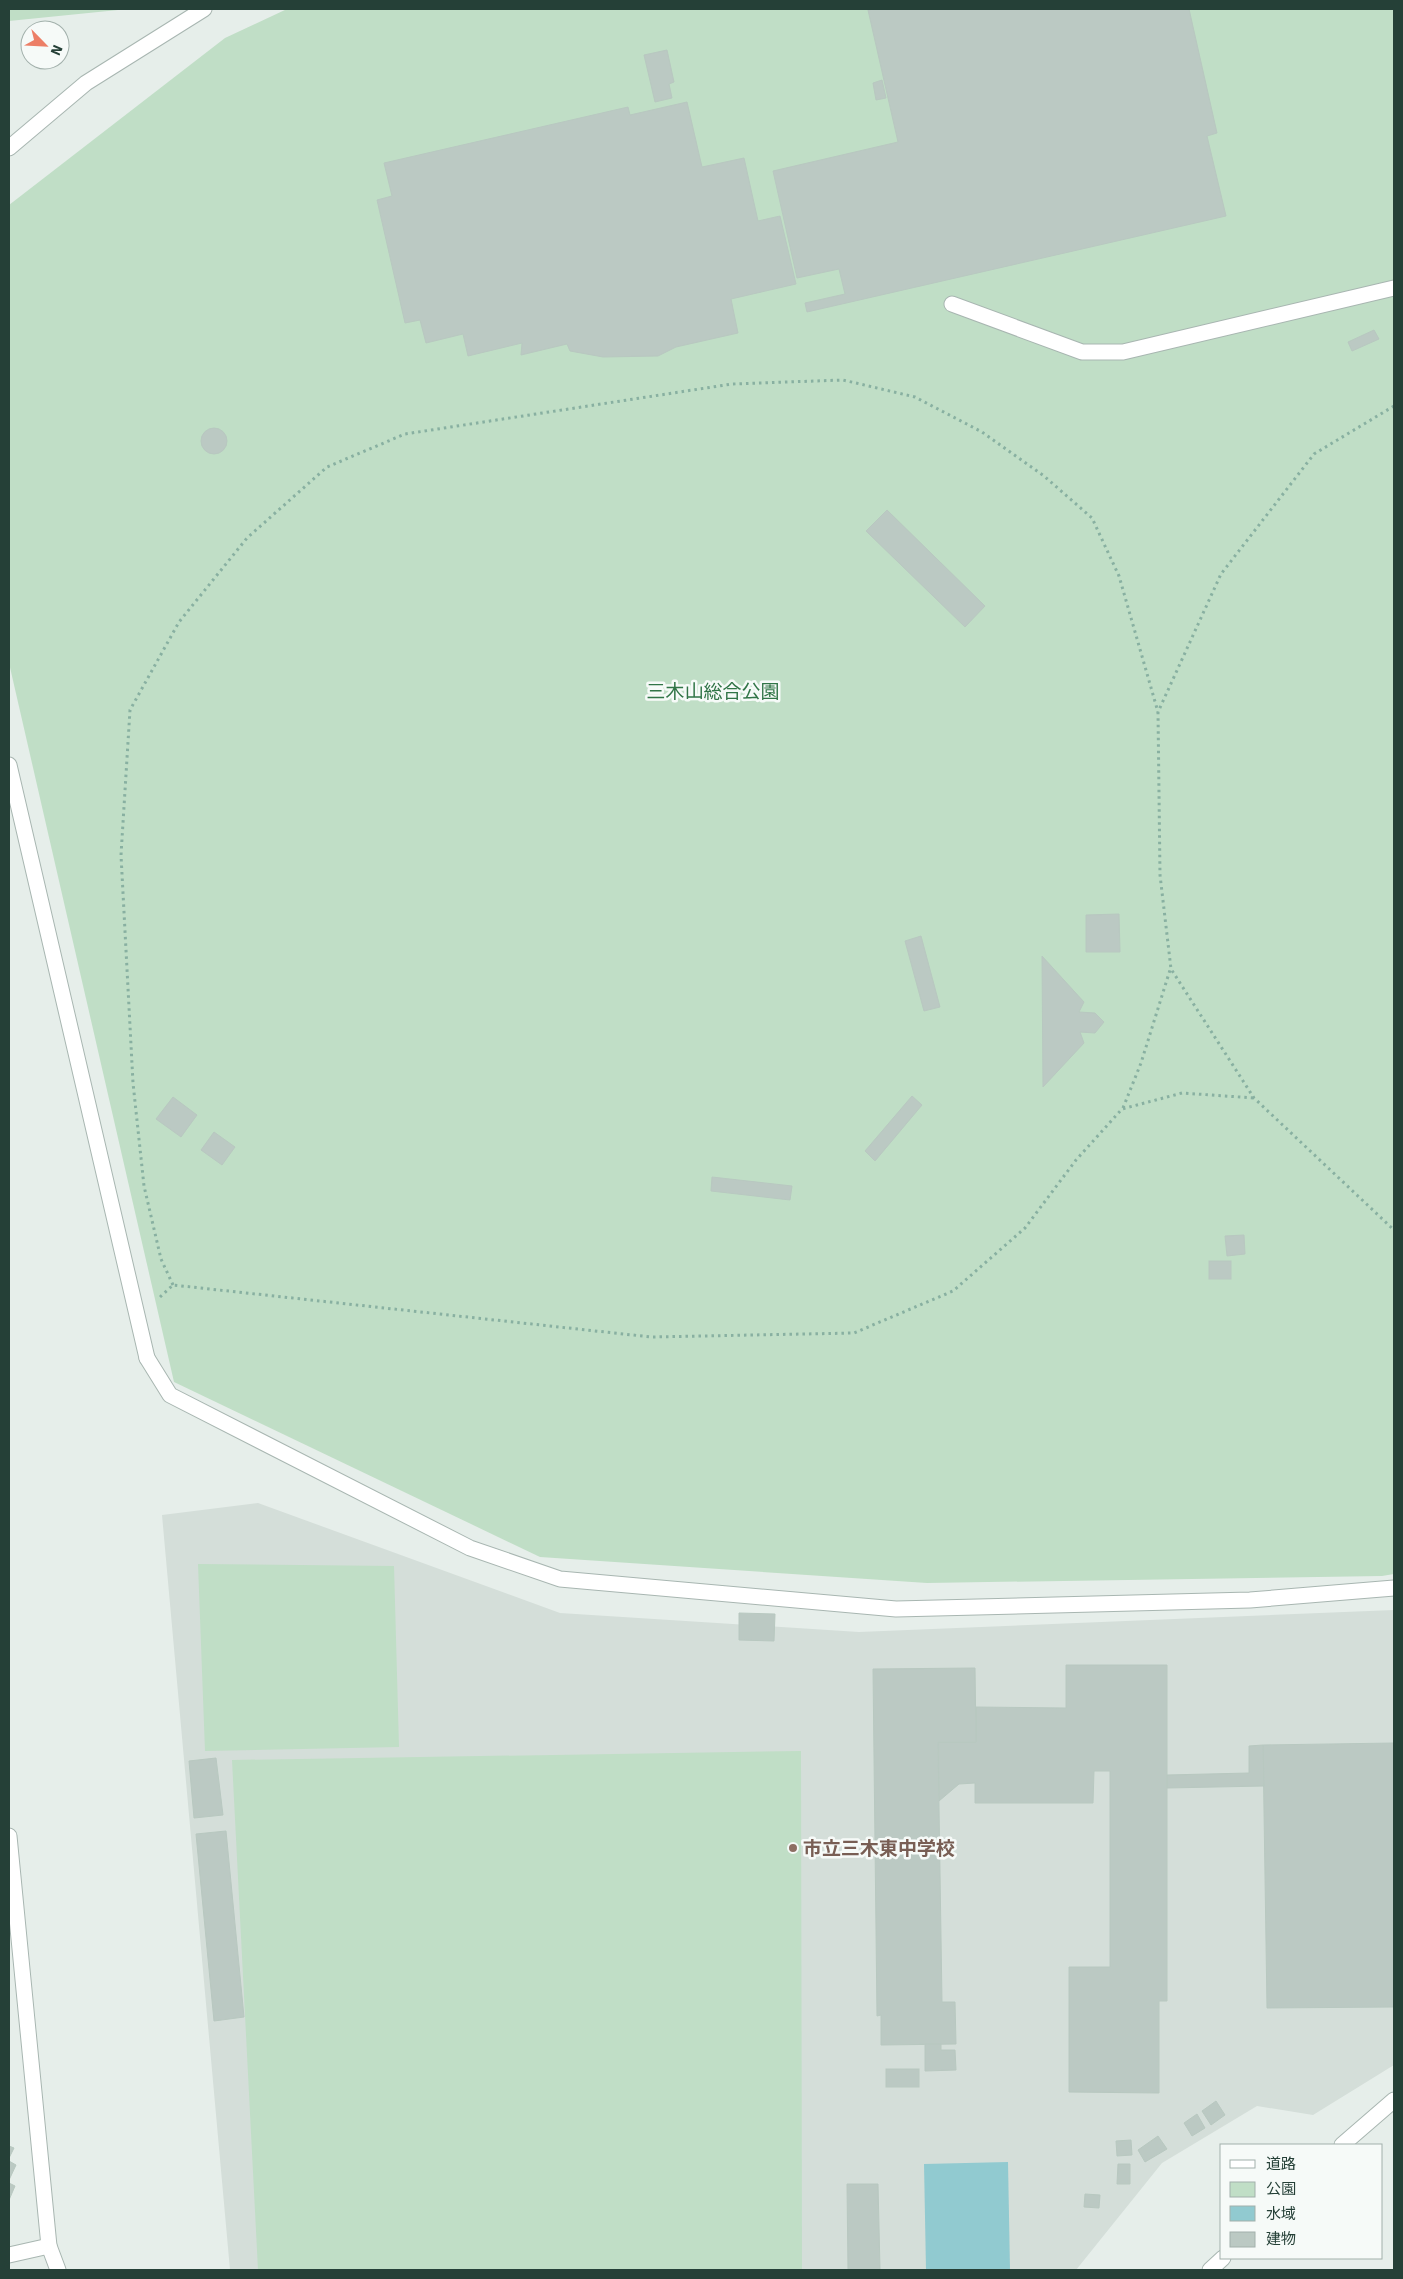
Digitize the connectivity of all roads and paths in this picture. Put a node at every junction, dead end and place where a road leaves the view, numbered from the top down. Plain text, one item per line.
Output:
1 (204, 9) edge
2 (9, 148) edge
3 (1394, 288) edge
4 (952, 304) dead end
5 (1394, 406) edge
6 (1158, 712) junction
7 (9, 765) edge
8 (1171, 969) junction
9 (1254, 1098) junction
10 (1122, 1109) junction
11 (1394, 1230) edge
12 (173, 1285) junction
13 (137, 1318) junction
14 (1394, 1588) edge
15 (9, 1836) edge
16 (1394, 2100) edge
17 (1343, 2144) edge
18 (49, 2246) junction
19 (9, 2255) edge
20 (1222, 2259) edge
21 (58, 2270) edge
22 (1210, 2270) edge

1 - 2 street
3 - 4 street
5 - 6 path
6 - 8 path
6 - 12 path
7 - 13 street
8 - 9 path
8 - 10 path
9 - 10 path
9 - 11 path
10 - 12 path
12 - 13 path
13 - 14 street
15 - 18 street
16 - 17 street
18 - 19 street
18 - 21 street
20 - 22 street

